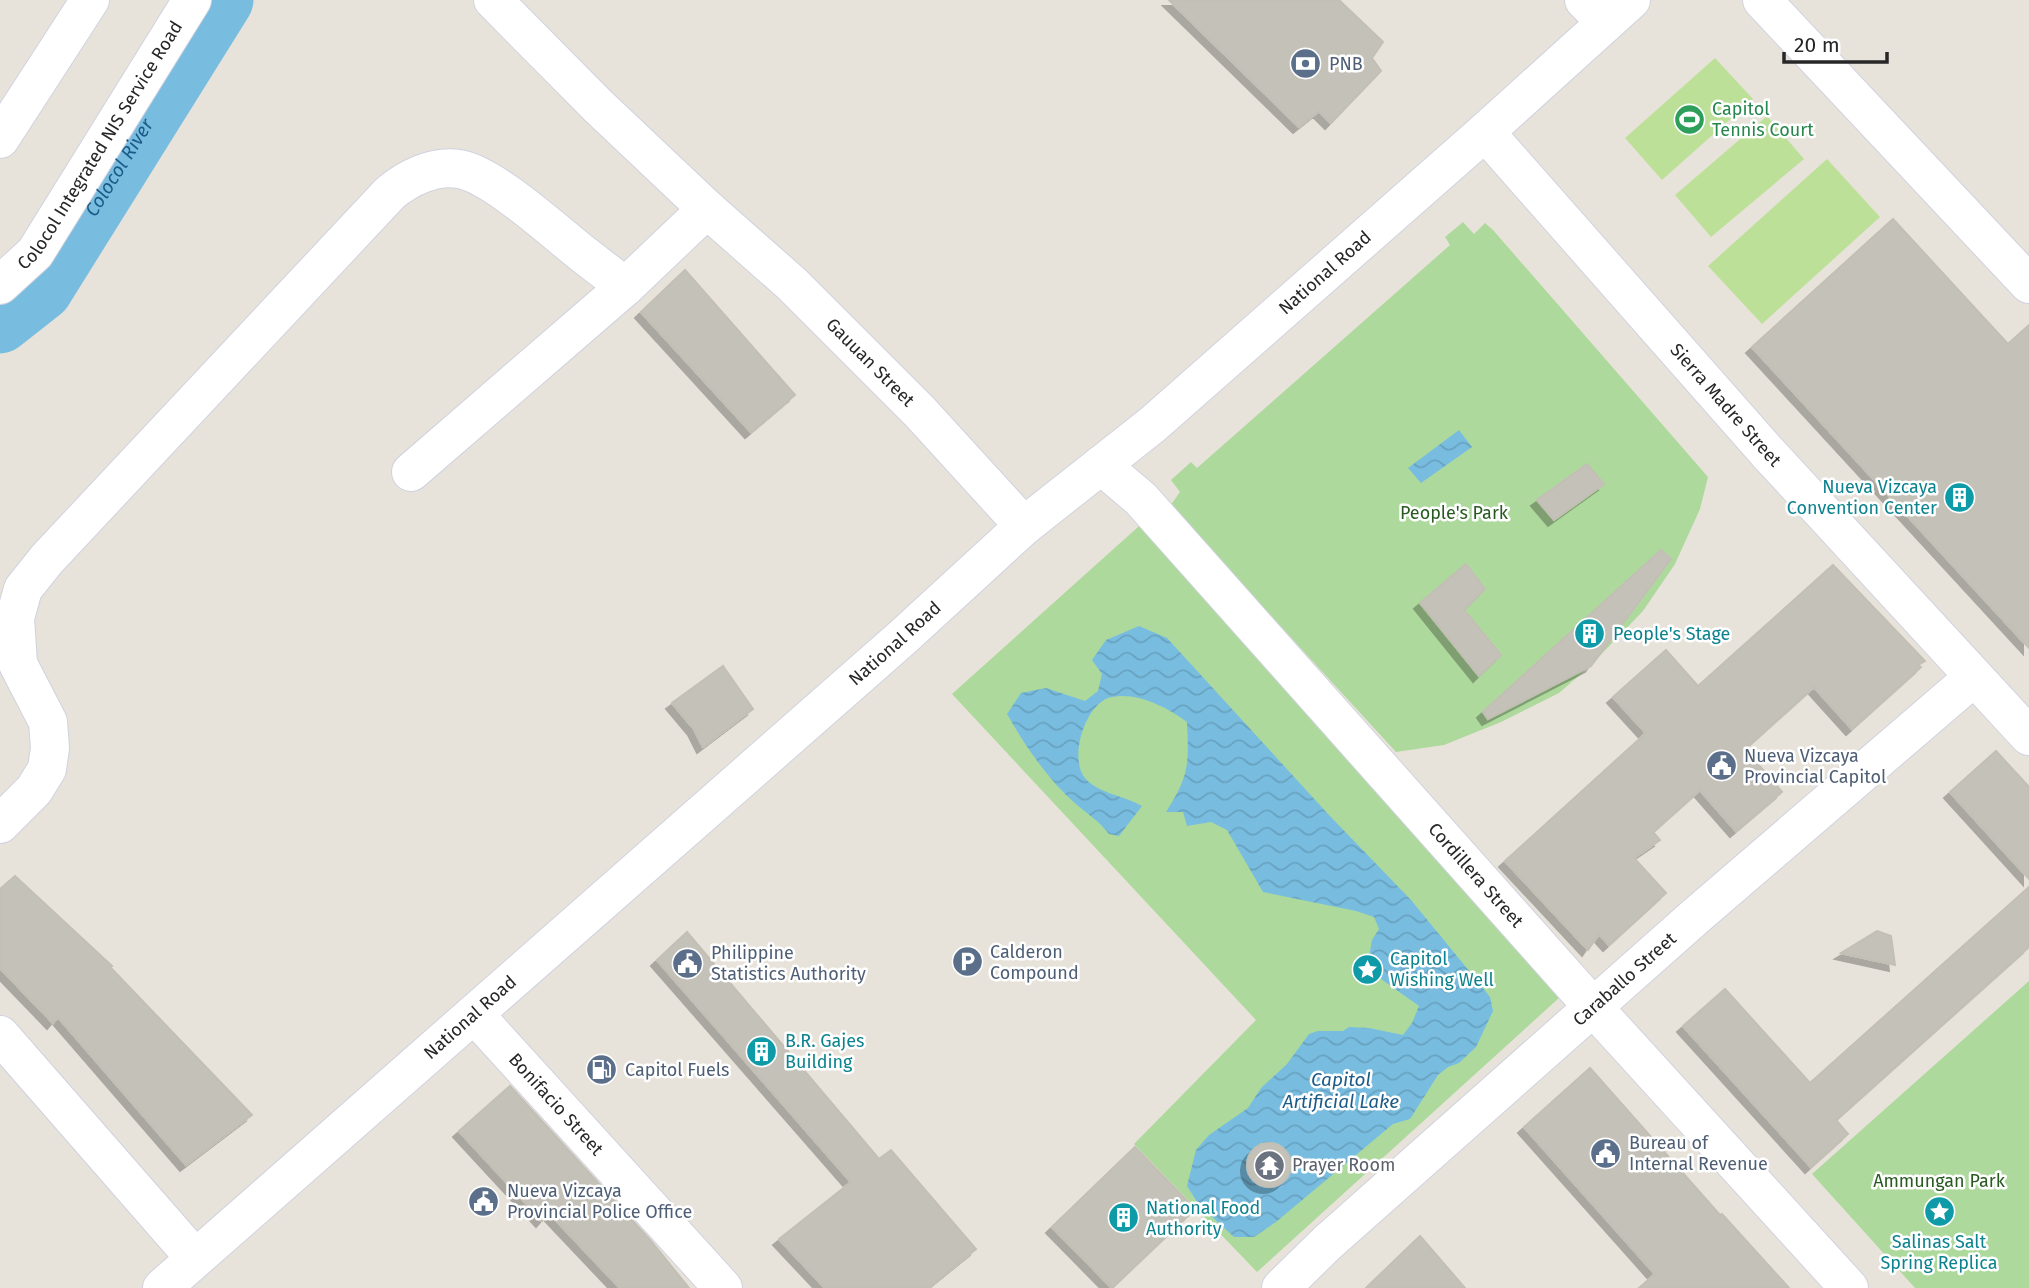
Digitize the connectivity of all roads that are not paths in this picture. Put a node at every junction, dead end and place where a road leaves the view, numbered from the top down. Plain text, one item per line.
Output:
1 (90, 0) edge
2 (192, 0) edge
3 (494, 0) edge
4 (1762, 0) edge
5 (1607, 7) edge
6 (1485, 132) junction
7 (0, 139) edge
8 (707, 209) junction
9 (2029, 284) edge
10 (0, 285) edge
11 (625, 286) junction
12 (1101, 465) junction
13 (411, 472) dead end
14 (1024, 526) junction
15 (1974, 677) junction
16 (2029, 736) edge
17 (0, 824) edge
18 (1593, 1007) junction
19 (474, 1014) junction
20 (0, 1035) edge
21 (194, 1257) junction
22 (162, 1288) edge
23 (723, 1288) edge
24 (1281, 1288) edge
25 (1849, 1288) edge

1 - 7 street
2 - 10 street, Colocol Integrated NIS Service Road
3 - 8 street, Gauuan Street
4 - 9 street
5 - 6 street, National Road
6 - 12 street, National Road
6 - 15 street, Sierra Madre Street
8 - 11 street
8 - 14 street, Gauuan Street
11 - 13 street
11 - 17 street
12 - 14 street, National Road
12 - 18 street, Cordillera Street
14 - 19 street, National Road
15 - 16 street, Sierra Madre Street
15 - 18 street, Caraballo Street
18 - 24 street, Caraballo Street
18 - 25 street, Cordillera Street
19 - 21 street, National Road
19 - 23 street, Bonifacio Street
20 - 21 street
21 - 22 street, National Road

